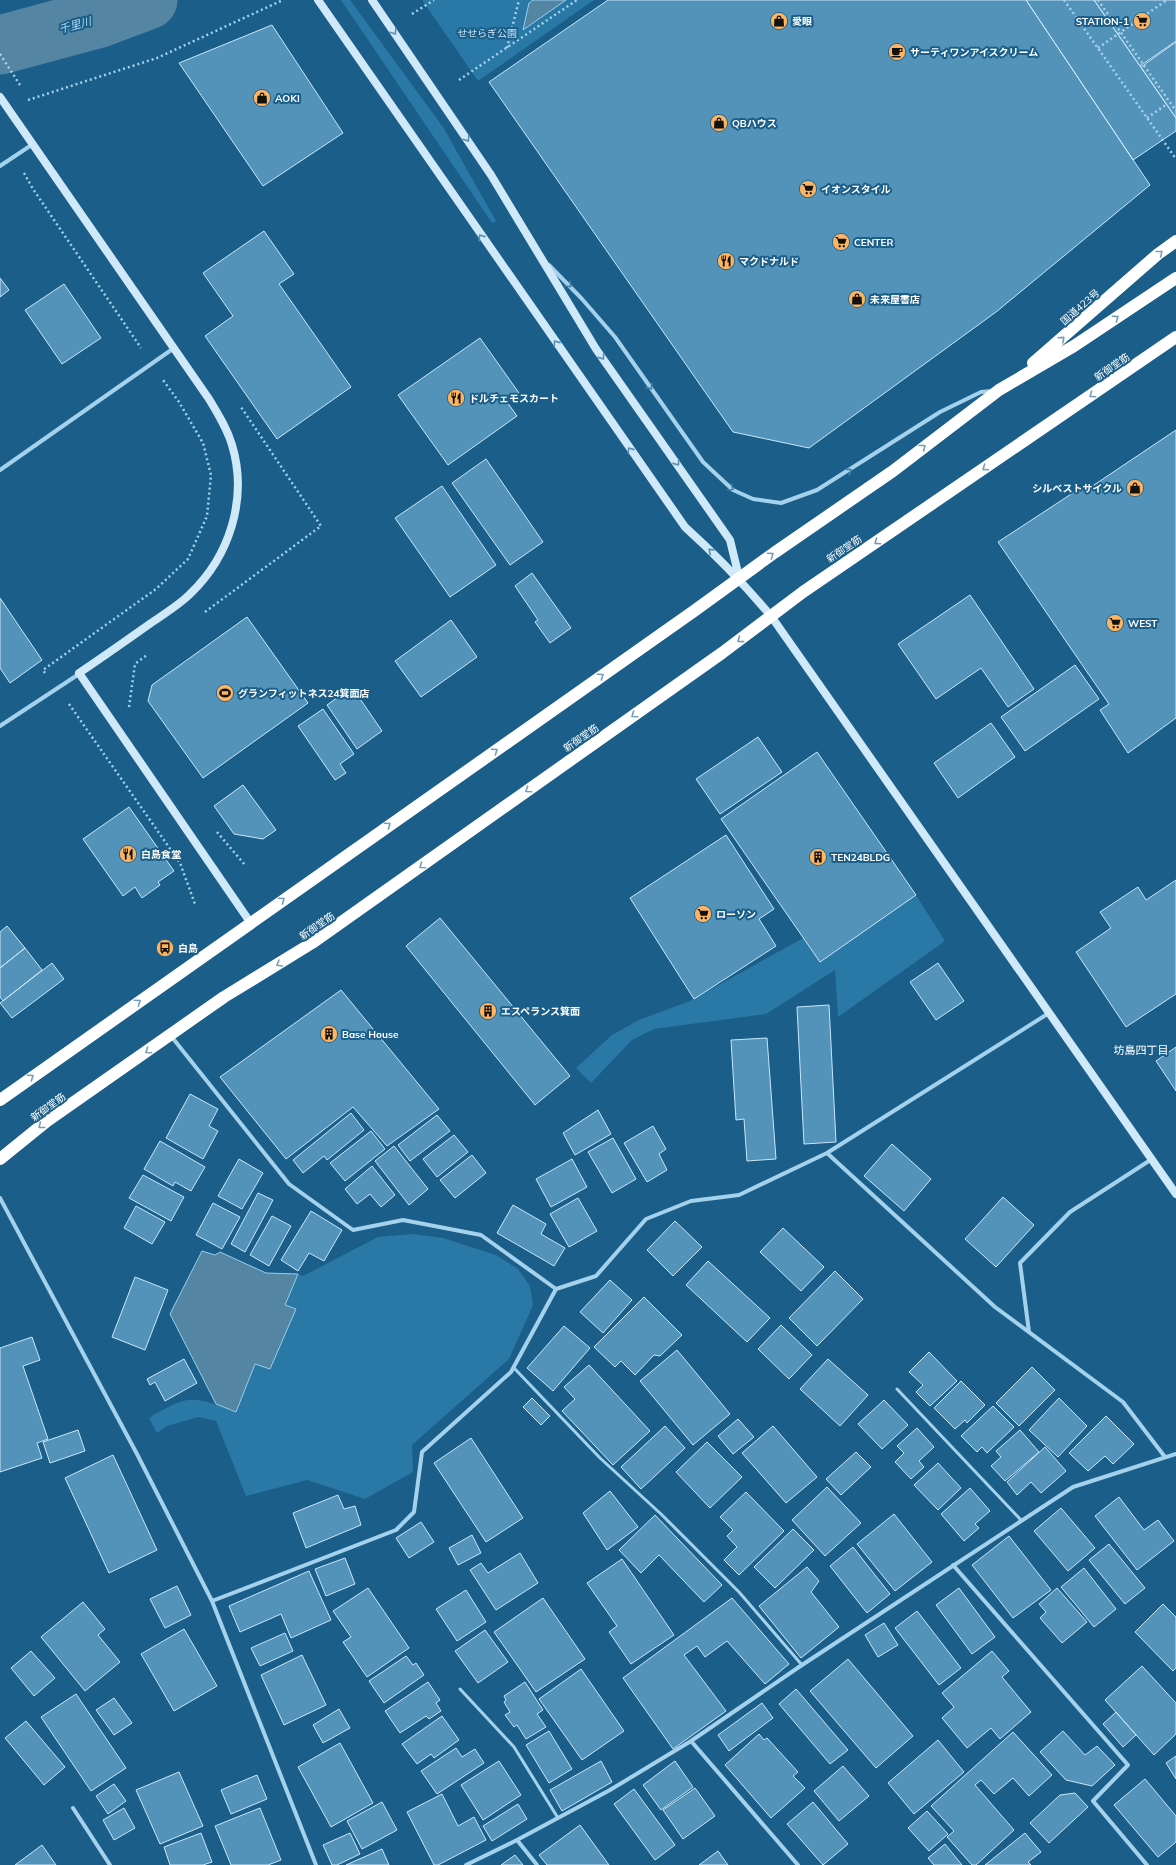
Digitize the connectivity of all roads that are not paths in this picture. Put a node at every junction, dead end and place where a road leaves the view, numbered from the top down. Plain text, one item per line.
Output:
1 (318, 0) edge
2 (372, 0) edge
3 (0, 97) edge
4 (33, 144) junction
5 (0, 166) edge
6 (1176, 241) edge
7 (542, 257) junction
8 (1176, 278) edge
9 (1176, 337) edge
10 (1176, 347) edge
11 (174, 348) junction
12 (1124, 373) junction
13 (999, 390) junction
14 (0, 470) edge
15 (739, 578) junction
16 (772, 616) junction
17 (80, 674) junction
18 (0, 726) edge
19 (250, 922) junction
20 (1049, 1013) junction
21 (171, 1035) junction
22 (0, 1100) edge
23 (827, 1154) junction
24 (0, 1159) edge
25 (1152, 1159) junction
26 (1176, 1194) edge
27 (0, 1198) edge
28 (556, 1289) junction
29 (1029, 1332) junction
30 (514, 1368) junction
31 (897, 1389) dead end
32 (1176, 1454) edge
33 (1165, 1457) junction
34 (1021, 1520) junction
35 (953, 1565) junction
36 (212, 1601) junction
37 (802, 1665) junction
38 (460, 1689) dead end
39 (691, 1741) junction
40 (73, 1808) dead end
41 (558, 1818) junction
42 (517, 1840) junction
43 (110, 1865) edge
44 (316, 1865) edge
45 (466, 1865) edge
46 (537, 1865) edge
47 (798, 1865) edge
48 (1147, 1865) edge

15 -> 1 street
2 -> 7 street
3 - 4 street
4 - 5 street
4 - 11 street
13 -> 6 highway, 国道423号
7 -> 13 street
7 -> 15 street
13 -> 8 highway
9 - 12 highway, 新御堂筋
10 - 12 highway
11 - 14 street
11 - 17 street
12 -> 16 highway, 新御堂筋
15 -> 13 highway
15 - 16 street
19 -> 15 highway
16 - 20 street
16 -> 21 highway, 新御堂筋
17 - 18 street
17 - 19 street
22 -> 19 highway
20 - 23 street
20 - 25 street
21 -> 24 highway, 新御堂筋
21 - 28 street
23 - 28 street
23 - 29 street
25 - 26 street
25 - 29 street
27 - 36 street
28 - 30 street
29 - 33 street
30 - 36 street
30 - 37 lane
31 - 34 lane
32 - 33 street
33 - 34 street
34 - 35 street
35 - 37 street
35 - 48 street
36 - 44 street
37 - 39 street
38 - 41 lane
39 - 41 street
39 - 47 street
40 - 43 street
41 - 42 street
42 - 45 street
42 - 46 street

